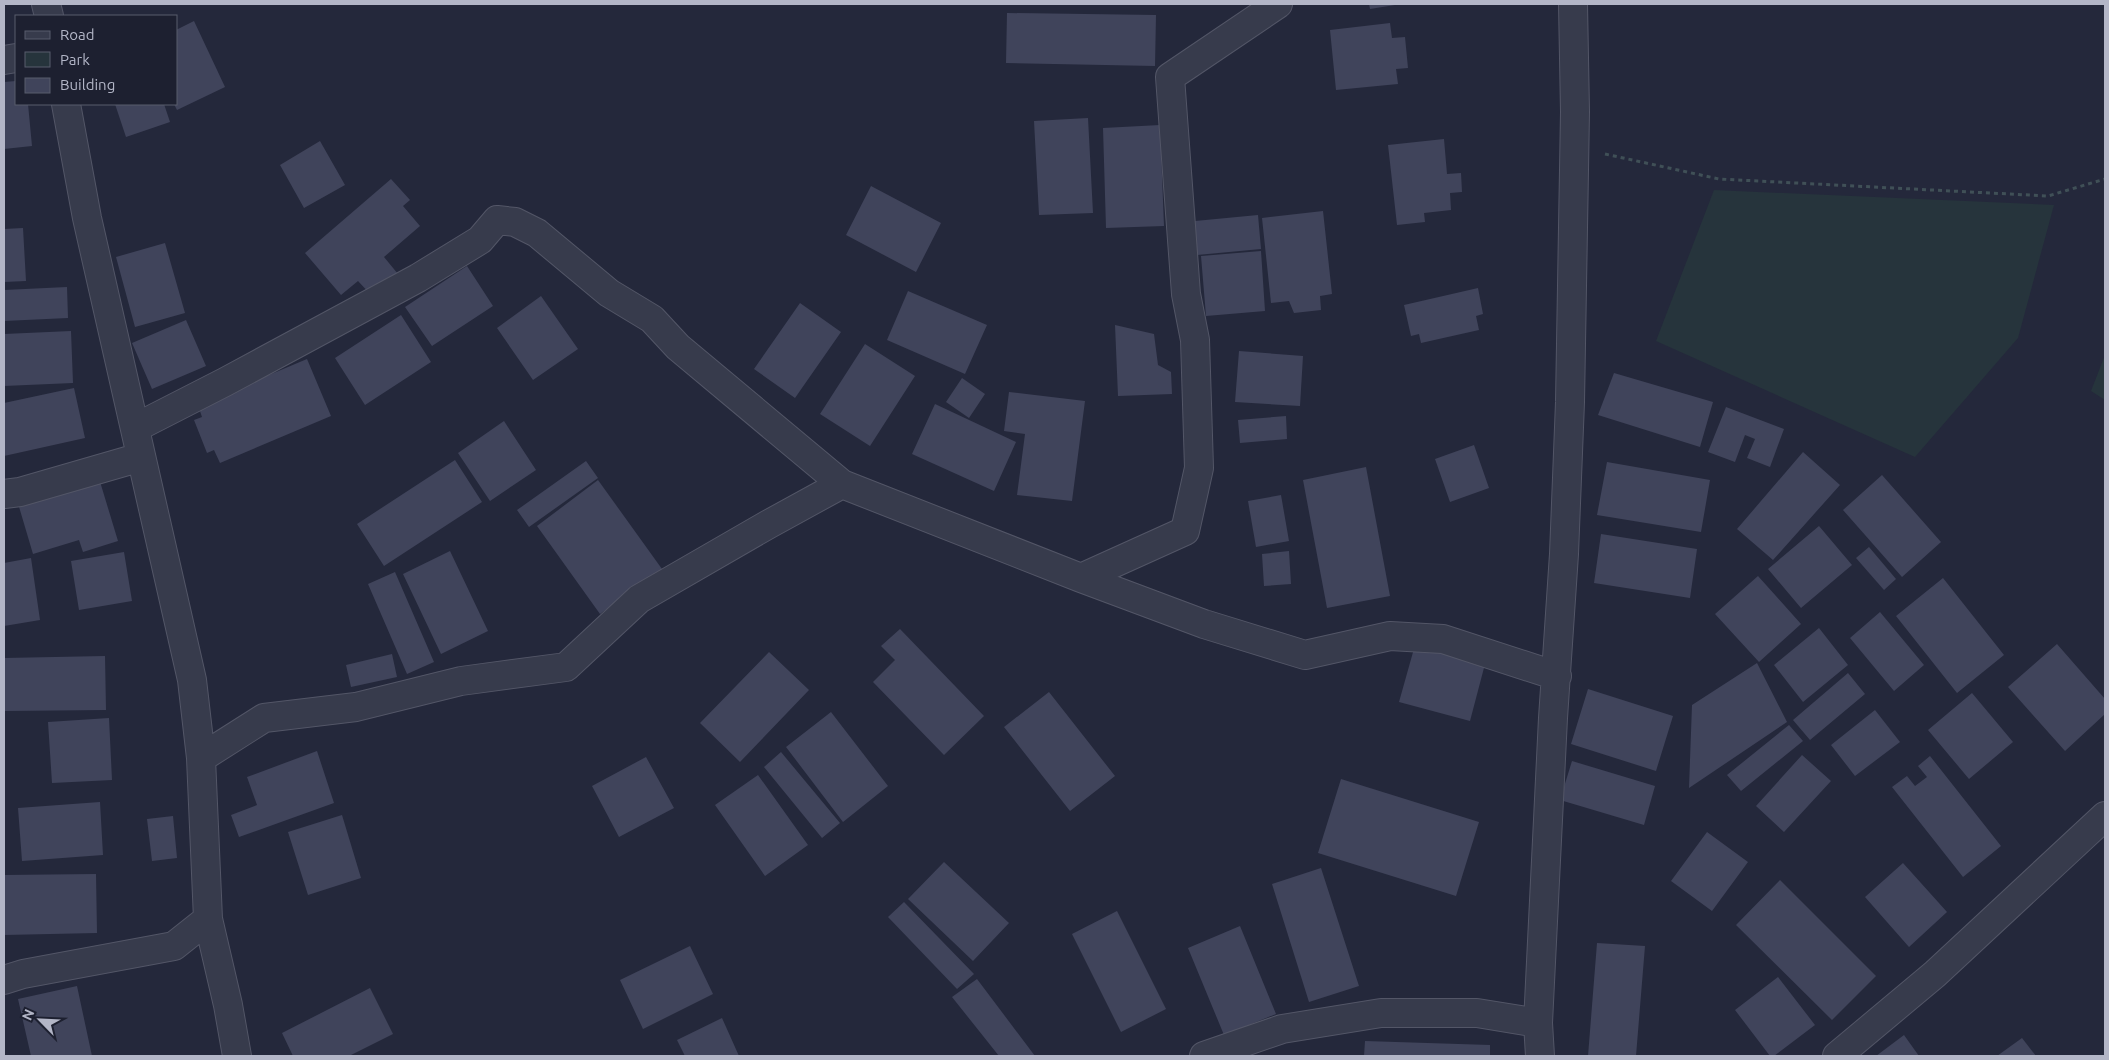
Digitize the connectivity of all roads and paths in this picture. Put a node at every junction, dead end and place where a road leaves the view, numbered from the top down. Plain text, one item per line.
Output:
1 (1278, 4) edge
2 (1573, 4) edge
3 (66, 105) edge
4 (1575, 147) junction
5 (2105, 179) edge
6 (135, 428) junction
7 (141, 457) junction
8 (842, 484) junction
9 (4, 494) edge
10 (1081, 578) junction
11 (1557, 676) junction
12 (201, 758) junction
13 (2105, 816) edge
14 (208, 919) junction
15 (4, 980) edge
16 (1538, 1023) junction
17 (237, 1056) edge
18 (1204, 1056) edge
19 (1540, 1056) edge
20 (1836, 1056) edge

1 - 10 street
2 - 4 street
3 - 6 street
4 - 5 path
4 - 11 street
6 - 7 street
6 - 8 street
7 - 9 street
7 - 12 street
8 - 10 street
8 - 12 street
10 - 11 street
11 - 16 street
12 - 14 street
13 - 20 street
14 - 15 street
14 - 17 street
16 - 18 street
16 - 19 street

